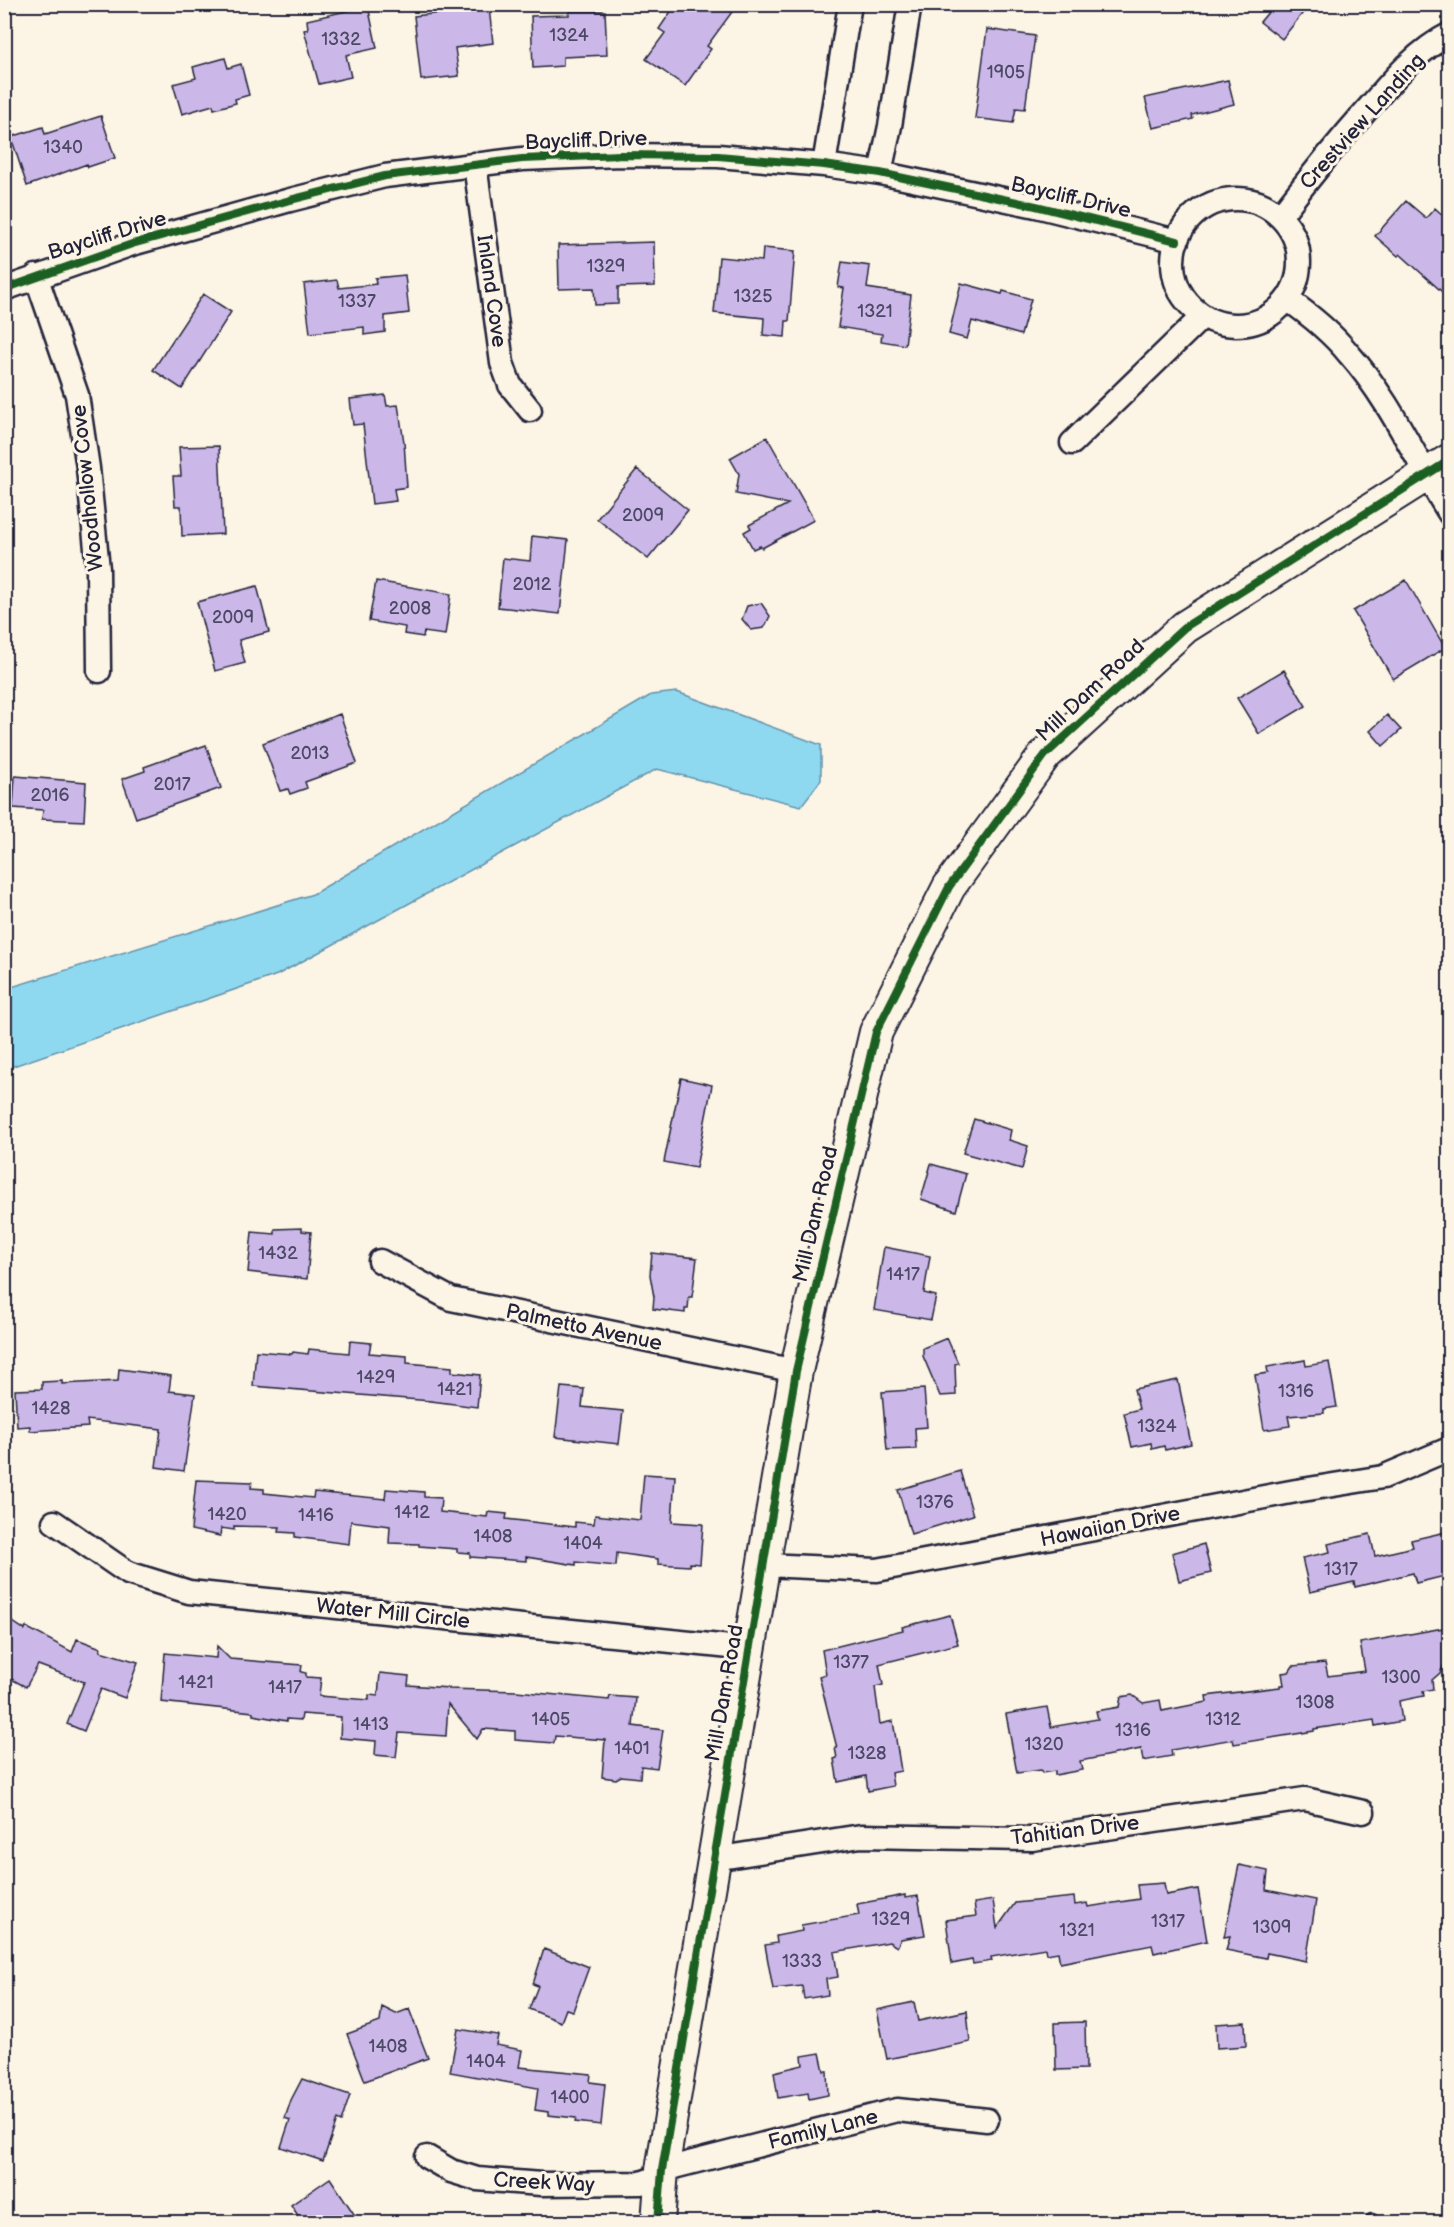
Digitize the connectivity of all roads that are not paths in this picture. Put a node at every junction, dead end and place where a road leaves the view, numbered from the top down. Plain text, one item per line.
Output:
1 (850, 4) edge
2 (910, 4) edge
3 (1449, 34) edge
4 (475, 164) junction
5 (824, 165) junction
6 (880, 173) junction
7 (1280, 216) junction
8 (1177, 241) junction
9 (36, 276) junction
10 (4, 289) edge
11 (1287, 299) junction
12 (1203, 315) junction
13 (530, 410) dead end
14 (1072, 443) dead end
15 (1438, 467) edge
16 (1449, 514) edge
17 (99, 671) dead end
18 (380, 1261) dead end
19 (796, 1371) junction
20 (1449, 1449) edge
21 (54, 1522) dead end
22 (764, 1565) junction
23 (750, 1649) junction
24 (1363, 1812) dead end
25 (714, 1859) junction
26 (987, 2120) dead end
27 (427, 2157) dead end
28 (662, 2170) junction
29 (658, 2223) edge

1 - 5 street
2 - 6 street
3 - 7 street, Crestview Landing
4 - 5 street, Baycliff Drive
4 - 9 street, Baycliff Drive
4 - 13 street, Inland Cove
5 - 6 street, Baycliff Drive
6 - 8 street, Baycliff Drive
7 - 8 street
7 - 11 street
8 - 12 street
9 - 10 street, Baycliff Drive
9 - 17 street, Woodhollow Cove
11 - 12 street
11 - 15 street
12 - 14 street
15 - 16 street
15 - 19 street, Mill Dam Road
18 - 19 street, Palmetto Avenue
19 - 22 street, Mill Dam Road
20 - 22 street, Hawaiian Drive
21 - 23 street, Water Mill Circle
22 - 23 street, Mill Dam Road
23 - 25 street, Mill Dam Road
24 - 25 street, Tahitian Drive
25 - 28 street, Mill Dam Road
26 - 28 street, Family Lane
27 - 28 street, Creek Way
28 - 29 street, Mill Dam Road

